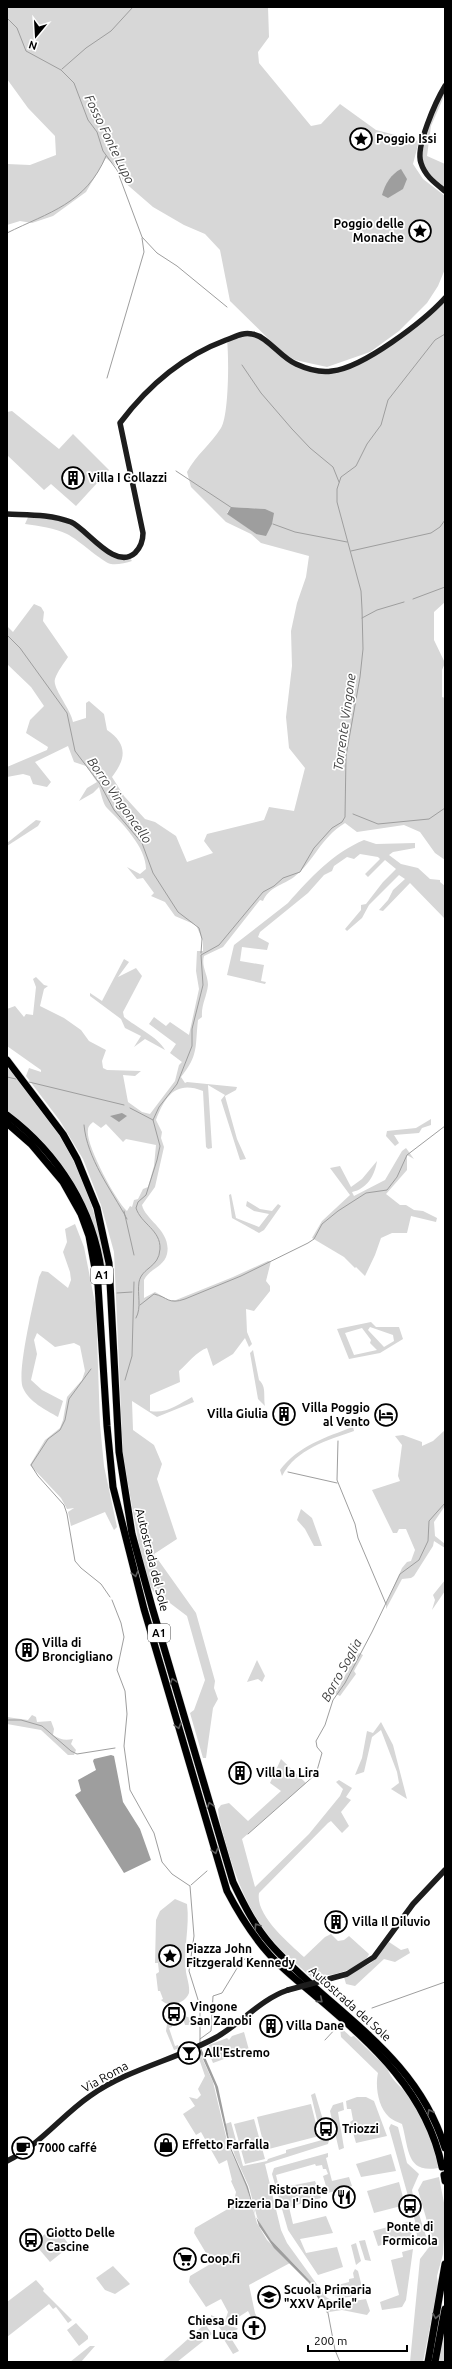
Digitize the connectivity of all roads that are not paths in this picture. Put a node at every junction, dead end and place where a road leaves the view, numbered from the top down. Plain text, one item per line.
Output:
1 (445, 86) edge
2 (445, 191) edge
3 (445, 298) edge
4 (7, 514) edge
5 (7, 1060) edge
6 (7, 1115) edge
7 (7, 1123) edge
8 (125, 1537) junction
9 (445, 1870) edge
10 (445, 2148) edge
11 (7, 2161) edge
12 (442, 2167) dead end
13 (445, 2264) edge
14 (445, 2309) edge
15 (428, 2362) edge
16 (435, 2362) edge

1 - 2 main road
3 - 4 main road
10 -> 5 highway, Autostrada del Sole / A1
6 - 8 highway, Autostrada del Sole / A1
7 - 8 highway, Autostrada del Sole / A1
8 -> 12 highway, Autostrada del Sole / A1
9 - 11 main road, Via Roma, bridge
13 -> 15 highway
14 - 16 highway

